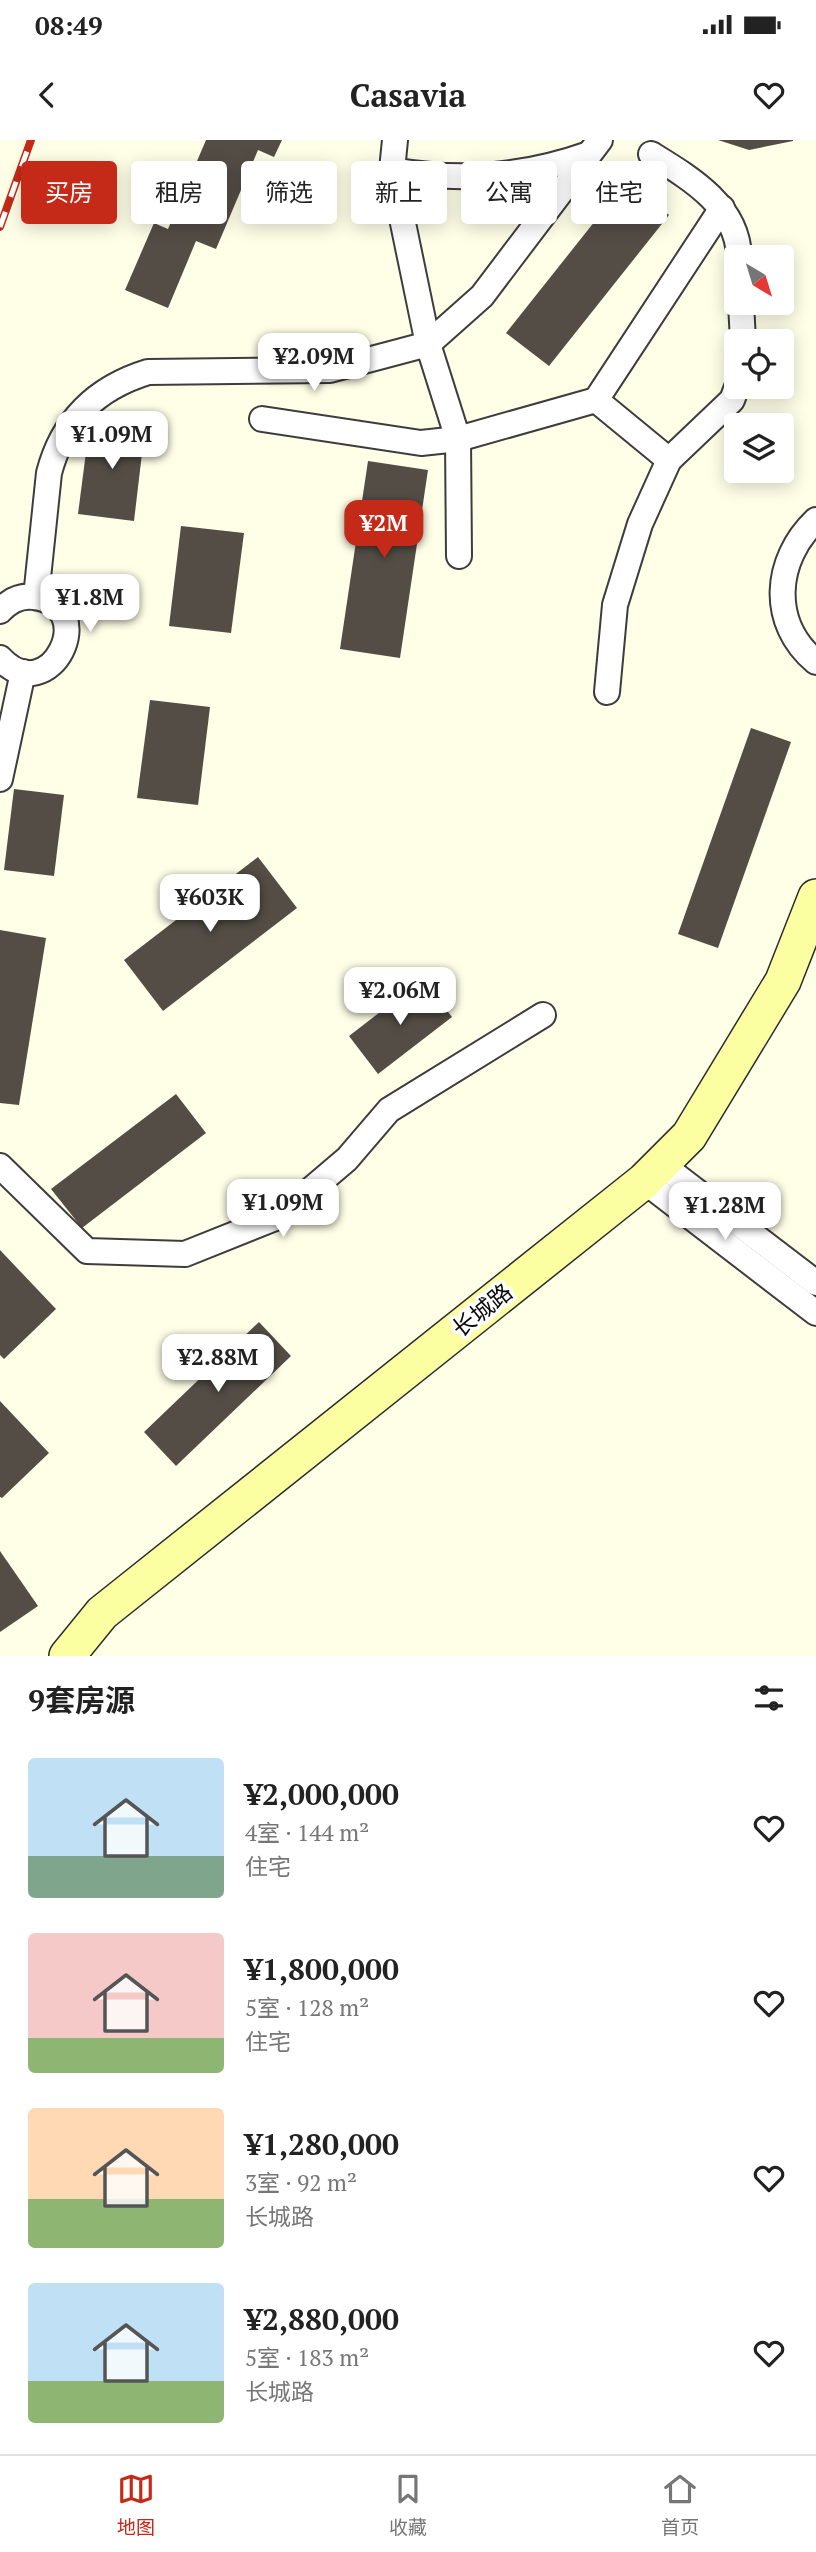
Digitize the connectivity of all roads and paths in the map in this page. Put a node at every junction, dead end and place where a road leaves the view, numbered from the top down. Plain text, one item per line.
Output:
1 (395, 140) edge
2 (595, 147) edge
3 (651, 154) dead end
4 (393, 161) edge
5 (447, 176) edge
6 (722, 208) junction
7 (403, 224) edge
8 (739, 245) edge
9 (428, 344) junction
10 (732, 399) edge
11 (596, 400) junction
12 (262, 419) dead end
13 (458, 439) junction
14 (669, 460) junction
15 (816, 520) edge
16 (459, 555) dead end
17 (36, 597) junction
18 (0, 611) edge
19 (0, 658) edge
20 (816, 662) edge
21 (23, 672) junction
22 (607, 692) dead end
23 (0, 779) edge
24 (816, 897) edge
25 (543, 1015) dead end
26 (0, 1166) edge
27 (652, 1172) junction
28 (816, 1283) edge
29 (816, 1312) edge
30 (67, 1656) edge

1 - 4 street
2 - 5 street
2 - 9 street
3 - 6 street
6 - 8 street
6 - 11 street
7 - 9 street
9 - 13 street
9 - 17 street
10 - 14 street
11 - 13 street
11 - 14 street
12 - 13 street
13 - 16 street
14 - 22 street
15 - 20 street
17 - 18 street
17 - 21 street
19 - 21 street
21 - 23 street
24 - 27 street, 长城路
25 - 26 street
27 - 28 street
27 - 29 street
27 - 30 street, 长城路

